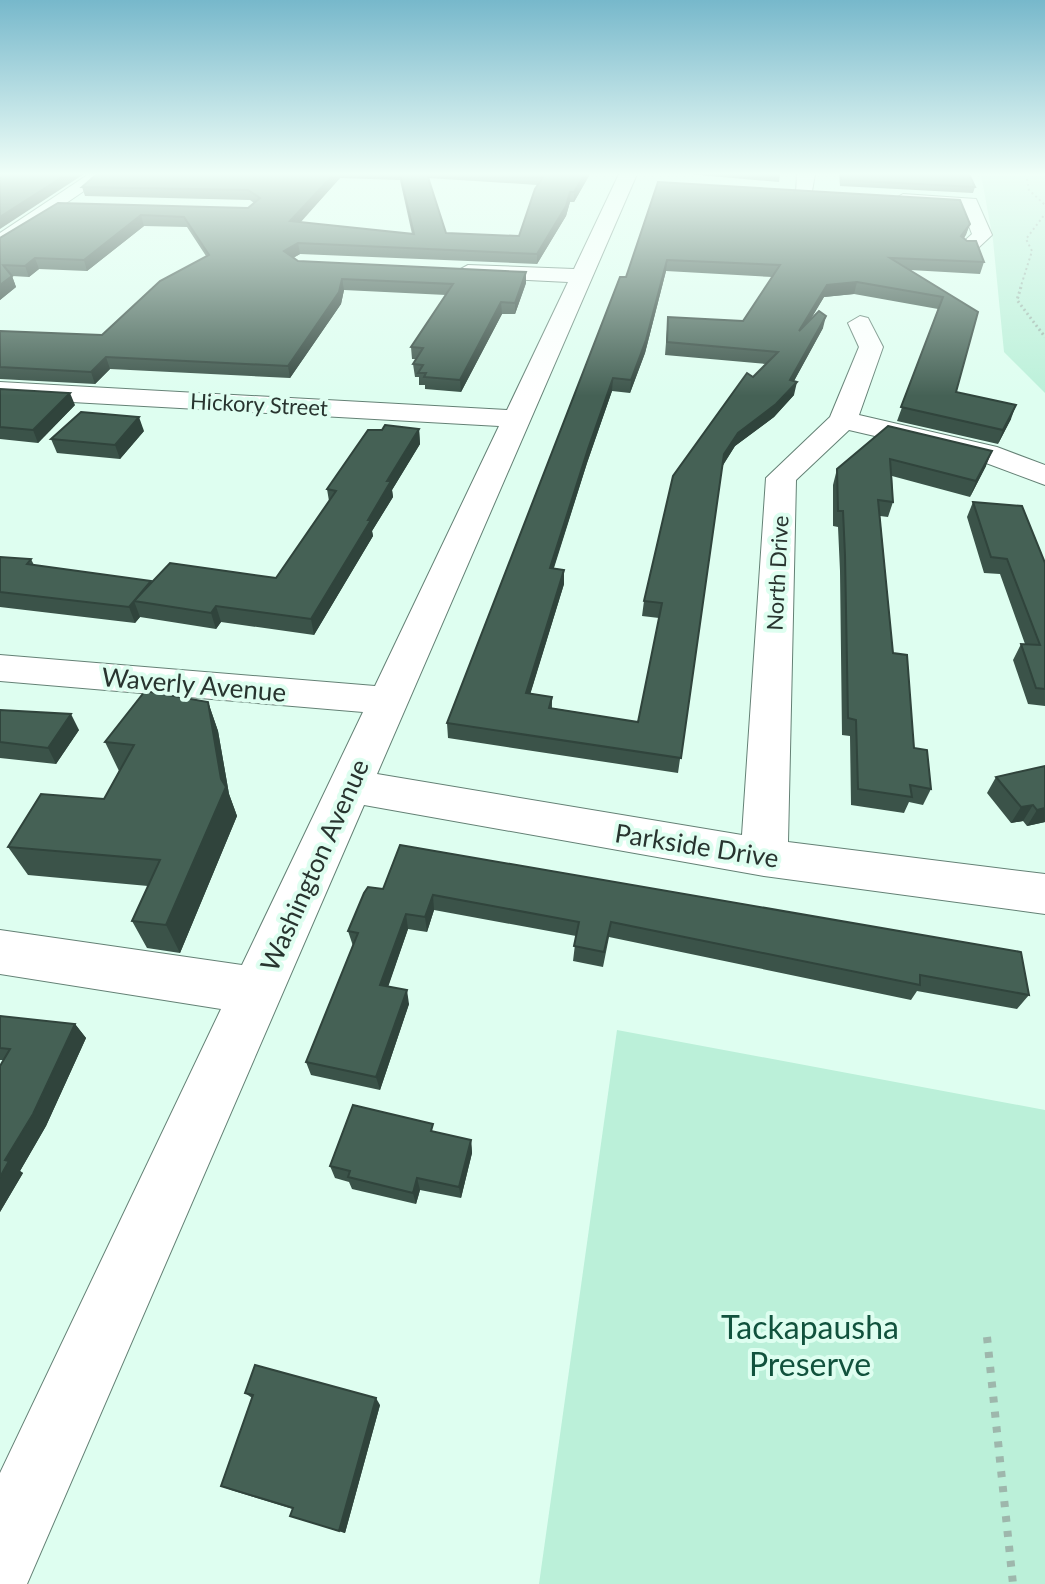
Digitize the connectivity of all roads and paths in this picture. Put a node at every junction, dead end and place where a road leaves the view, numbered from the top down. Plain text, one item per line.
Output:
1 (596, 248) edge
2 (1030, 248) edge
3 (441, 270) edge
4 (582, 276) junction
5 (860, 323) dead end
6 (1045, 337) edge
7 (0, 390) edge
8 (517, 419) junction
9 (843, 420) junction
10 (1045, 476) edge
11 (0, 668) edge
12 (389, 701) junction
13 (350, 786) junction
14 (764, 857) junction
15 (1045, 894) edge
16 (0, 952) edge
17 (257, 991) junction
18 (987, 1337) dead end
19 (0, 1557) edge
20 (1013, 1584) edge

1 - 4 street, Washington Avenue
2 - 6 path
3 - 4 street
4 - 8 street, Washington Avenue
5 - 9 street, North Drive
7 - 8 street, Hickory Street
8 - 12 street, Washington Avenue
9 - 10 street
9 - 14 street, North Drive
11 - 12 street, Waverly Avenue
12 - 13 street, Washington Avenue
13 - 14 street, Parkside Drive
13 - 17 street, Washington Avenue
14 - 15 street, Parkside Drive
16 - 17 street
17 - 19 street, Washington Avenue
18 - 20 path

